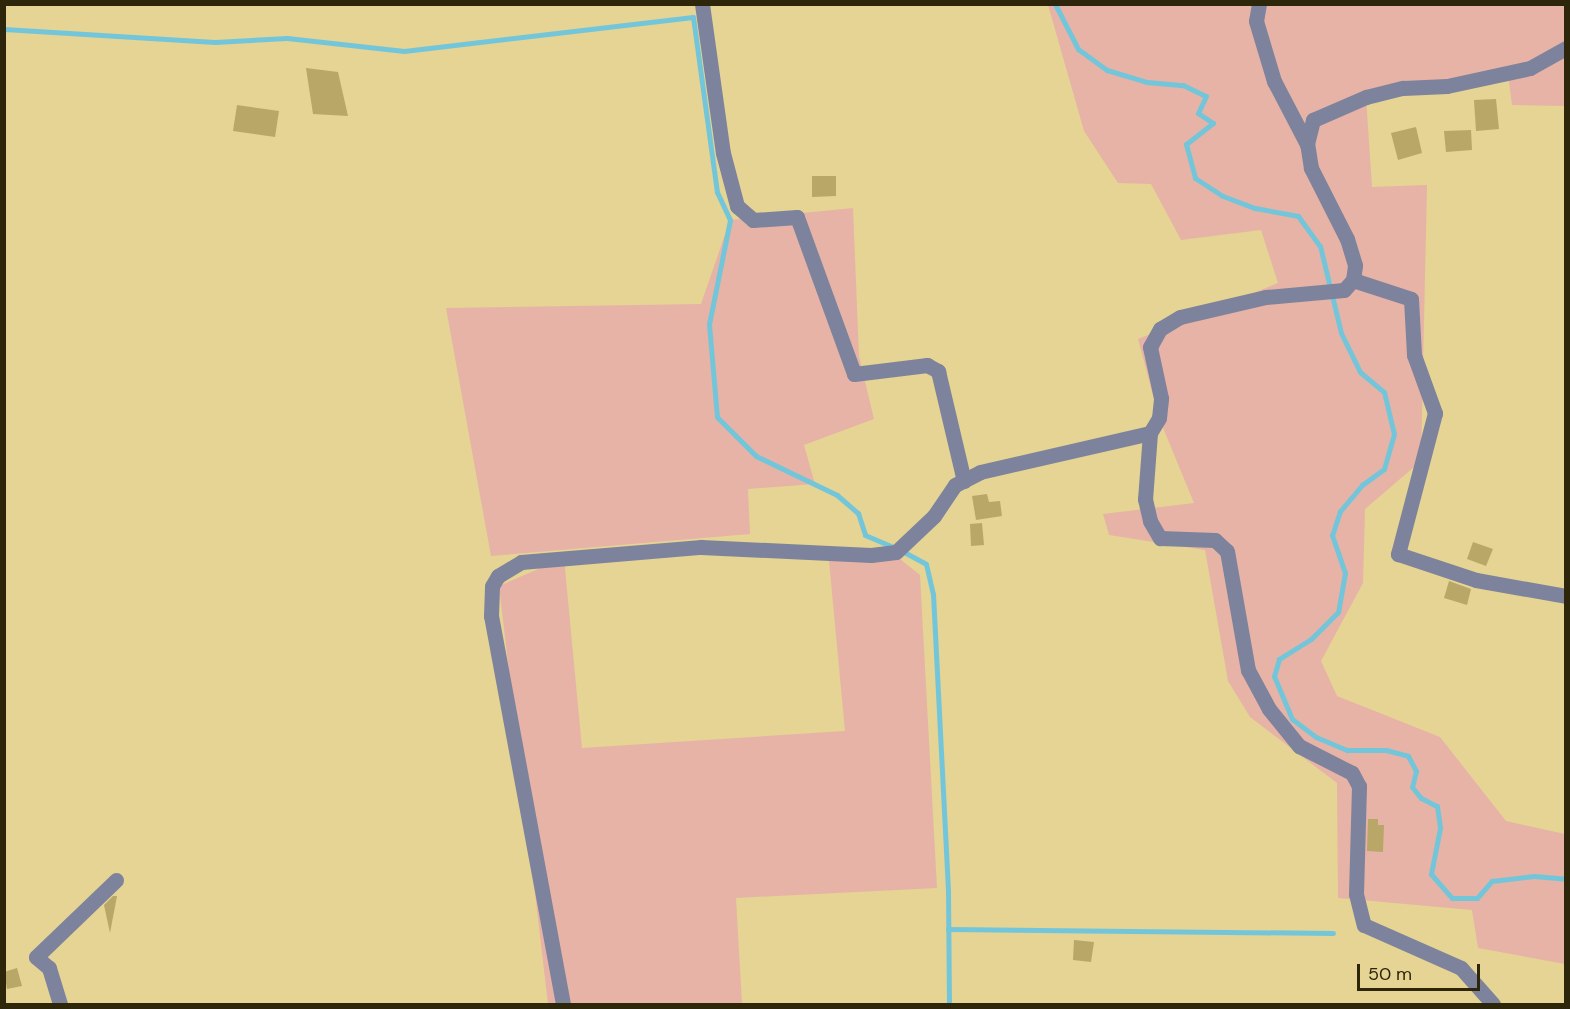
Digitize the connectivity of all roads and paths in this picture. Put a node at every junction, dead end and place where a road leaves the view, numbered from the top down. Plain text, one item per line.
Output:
1 (702, 4) edge
2 (1259, 4) edge
3 (1566, 48) edge
4 (1307, 144) junction
5 (1353, 280) junction
6 (1150, 433) junction
7 (964, 480) junction
8 (1566, 596) edge
9 (116, 880) dead end
10 (60, 1005) edge
11 (563, 1005) edge
12 (1493, 1005) edge

1 - 7 street
2 - 4 street
3 - 4 street
4 - 5 street
5 - 6 street
5 - 8 street
6 - 7 street
6 - 12 street
7 - 11 street
9 - 10 street

